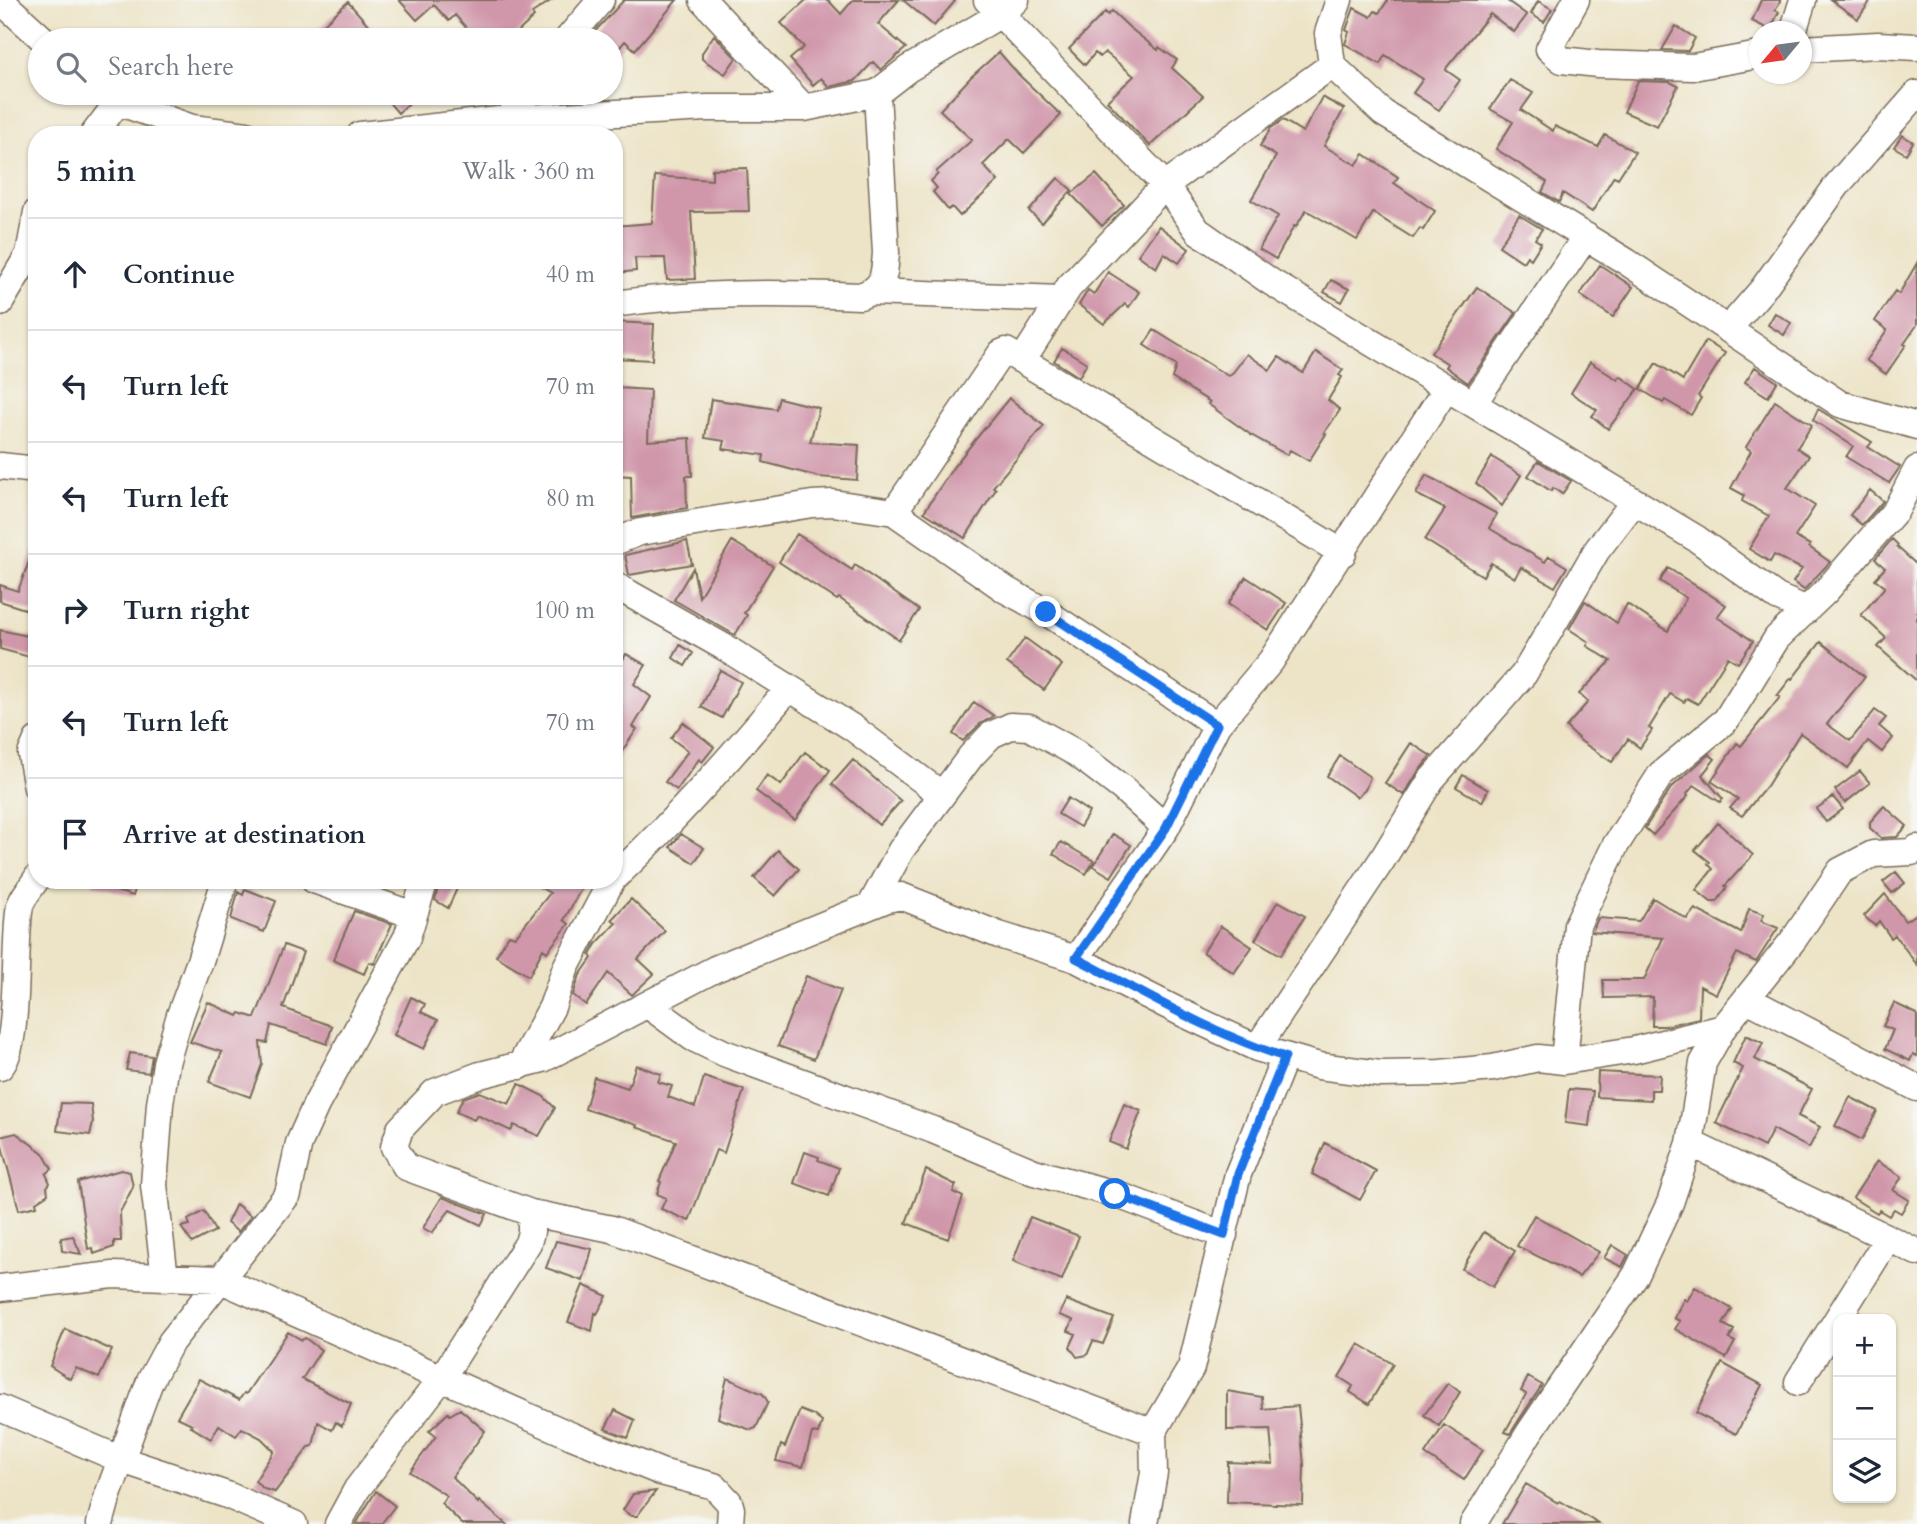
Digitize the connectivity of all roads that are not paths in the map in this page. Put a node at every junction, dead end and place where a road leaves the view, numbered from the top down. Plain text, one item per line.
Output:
1 (0, 0) edge
2 (601, 0) edge
3 (703, 0) edge
4 (1339, 0) edge
5 (1576, 0) edge
6 (1803, 0) edge
7 (1001, 5) edge
8 (1796, 21) edge
9 (31, 28) edge
10 (577, 28) edge
11 (1917, 47) edge
12 (1812, 48) edge
13 (1749, 57) edge
14 (1332, 65) junction
15 (877, 93) junction
16 (1917, 94) edge
17 (108, 105) edge
18 (133, 105) edge
19 (518, 105) edge
20 (804, 108) junction
21 (508, 119) junction
22 (98, 126) edge
23 (187, 126) edge
24 (443, 126) edge
25 (1165, 185) junction
26 (1586, 236) junction
27 (28, 256) edge
28 (871, 292) junction
29 (1061, 299) junction
30 (0, 303) edge
31 (623, 303) edge
32 (1729, 328) junction
33 (1023, 359) junction
34 (1446, 389) junction
35 (1473, 404) junction
36 (1917, 426) edge
37 (0, 466) edge
38 (28, 469) edge
39 (1917, 469) edge
40 (1634, 502) junction
41 (894, 513) junction
42 (623, 539) edge
43 (1343, 552) junction
44 (623, 590) edge
45 (1807, 610) junction
46 (789, 688) junction
47 (1217, 725) junction
48 (942, 795) junction
49 (1166, 828) junction
50 (1917, 848) edge
51 (623, 870) edge
52 (28, 886) edge
53 (222, 889) edge
54 (340, 889) edge
55 (422, 889) edge
56 (608, 889) edge
57 (10, 902) edge
58 (872, 905) junction
59 (414, 915) junction
60 (1076, 958) junction
61 (1748, 999) junction
62 (648, 1005) junction
63 (1723, 1028) junction
64 (1258, 1048) junction
65 (1285, 1057) junction
66 (1564, 1061) junction
67 (520, 1066) junction
68 (0, 1067) edge
69 (1917, 1088) edge
70 (1690, 1143) junction
71 (531, 1213) junction
72 (1224, 1235) junction
73 (1888, 1238) junction
74 (1917, 1252) edge
75 (165, 1278) junction
76 (219, 1279) junction
77 (0, 1288) edge
78 (441, 1379) junction
79 (1798, 1382) dead end
80 (0, 1408) edge
81 (1153, 1432) junction
82 (122, 1460) junction
83 (100, 1524) edge
84 (294, 1524) edge
85 (338, 1524) edge
86 (730, 1524) edge
87 (1145, 1524) edge
88 (1473, 1524) edge

1 - 9 street
2 - 10 street
3 - 20 street
4 - 14 street
5 - 13 street
6 - 8 street
7 - 15 street
7 - 25 street
11 - 12 street
14 - 25 street
14 - 26 street
15 - 20 street
15 - 28 street
16 - 32 street
17 - 22 street
18 - 23 street
19 - 21 street
20 - 21 street
21 - 24 street
25 - 29 street
25 - 34 street
26 - 32 street
26 - 35 street
27 - 30 street
28 - 29 street
28 - 31 street
29 - 33 street
32 - 36 street
33 - 41 street
33 - 43 street
34 - 35 street
34 - 43 street
35 - 40 street
37 - 38 street
39 - 45 street
40 - 45 street
40 - 64 street
41 - 42 street
41 - 47 street
43 - 47 street
44 - 46 street
45 - 66 street
46 - 48 street
46 - 51 street
47 - 49 street
48 - 49 street
48 - 58 street
49 - 60 street
50 - 61 street
52 - 57 street
53 - 75 street
54 - 59 street
55 - 59 street
56 - 67 street
57 - 68 street
58 - 60 street
58 - 62 street
59 - 76 street
60 - 64 street
61 - 63 street
61 - 69 street
62 - 67 street
62 - 72 street
63 - 66 street
63 - 70 street
64 - 65 street
65 - 66 street
65 - 72 street
67 - 71 street
70 - 73 street
70 - 88 street
71 - 78 street
71 - 81 street
72 - 81 street
73 - 74 street
73 - 79 street
75 - 76 street
75 - 77 street
76 - 78 street
76 - 82 street
78 - 85 street
78 - 86 street
80 - 82 street
81 - 87 street
82 - 83 street
82 - 84 street

